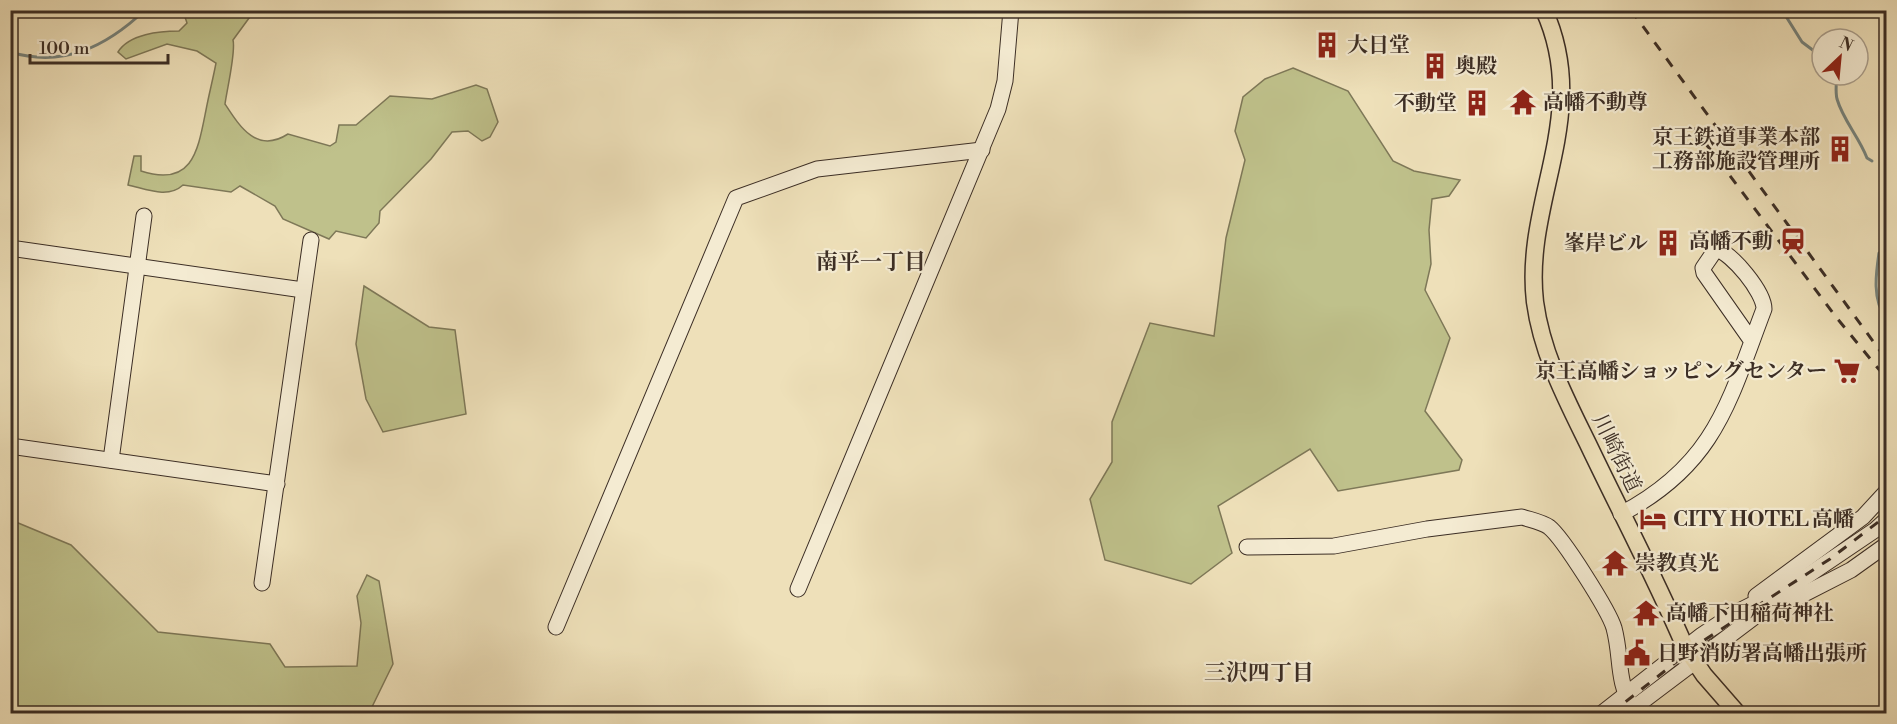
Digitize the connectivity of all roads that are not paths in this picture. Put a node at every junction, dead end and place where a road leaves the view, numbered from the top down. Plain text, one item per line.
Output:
1 (1011, 10) edge
2 (1544, 10) edge
3 (982, 150) junction
4 (144, 216) dead end
5 (311, 240) dead end
6 (10, 248) edge
7 (137, 266) junction
8 (303, 290) junction
9 (1751, 340) junction
10 (10, 446) edge
11 (111, 460) junction
12 (277, 484) junction
13 (1887, 492) edge
14 (1621, 514) junction
15 (1887, 520) edge
16 (1887, 545) edge
17 (1247, 547) dead end
18 (1801, 580) junction
19 (262, 583) dead end
20 (798, 589) dead end
21 (1735, 613) junction
22 (1750, 620) junction
23 (556, 627) dead end
24 (1690, 654) junction
25 (1624, 694) junction
26 (1630, 711) edge
27 (1601, 714) edge
28 (1738, 714) edge

1 - 3 street
2 - 14 main road, 川崎街道
3 - 20 street
3 - 23 street
4 - 7 street
5 - 8 street
6 - 7 street
7 - 8 street
7 - 11 street
8 - 12 street
9 - 9 street
9 - 14 street
10 - 11 street
11 - 12 street
12 - 19 street
13 - 21 street
14 - 24 main road, 川崎街道
15 - 18 street
16 - 22 street
17 - 25 street
18 - 21 street
18 - 22 street
21 - 24 street
22 - 24 street
24 - 25 street
24 - 26 street
24 - 28 main road, 川崎街道
25 - 26 street
25 - 27 street

